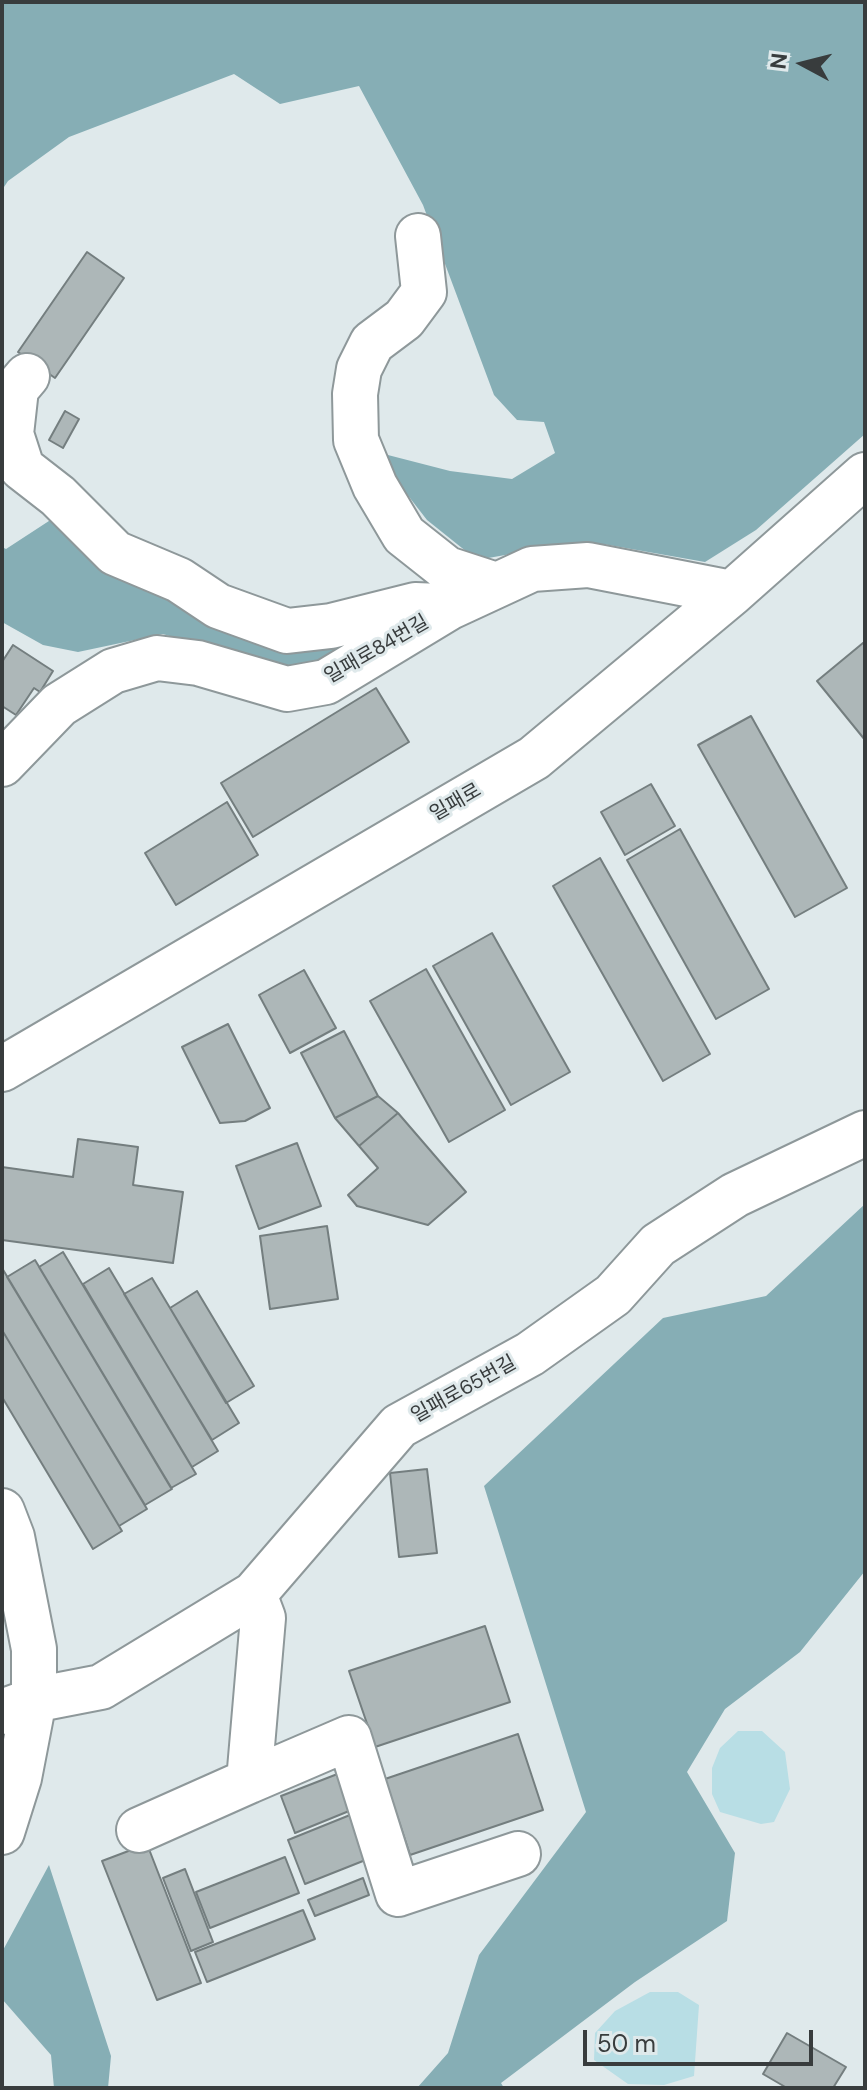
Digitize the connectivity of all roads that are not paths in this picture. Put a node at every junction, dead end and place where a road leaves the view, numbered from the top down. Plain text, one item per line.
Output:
1 (418, 236) dead end
2 (27, 376) dead end
3 (865, 475) edge
4 (493, 584) junction
5 (732, 593) junction
6 (450, 607) junction
7 (2, 764) edge
8 (2, 1069) edge
9 (865, 1133) edge
10 (2, 1511) edge
11 (254, 1594) junction
12 (18, 1706) edge
13 (249, 1781) junction
14 (139, 1830) dead end
15 (2, 1832) edge
16 (518, 1854) dead end

1 - 4 street
2 - 6 street
3 - 5 street, 일패로
4 - 5 street, 일패로84번길
4 - 6 street, 일패로84번길
5 - 8 street, 일패로
6 - 7 street, 일패로84번길
9 - 11 street, 일패로65번길
10 - 12 street
11 - 12 street, 일패로65번길
11 - 13 street
12 - 15 street
13 - 14 street
13 - 16 street

